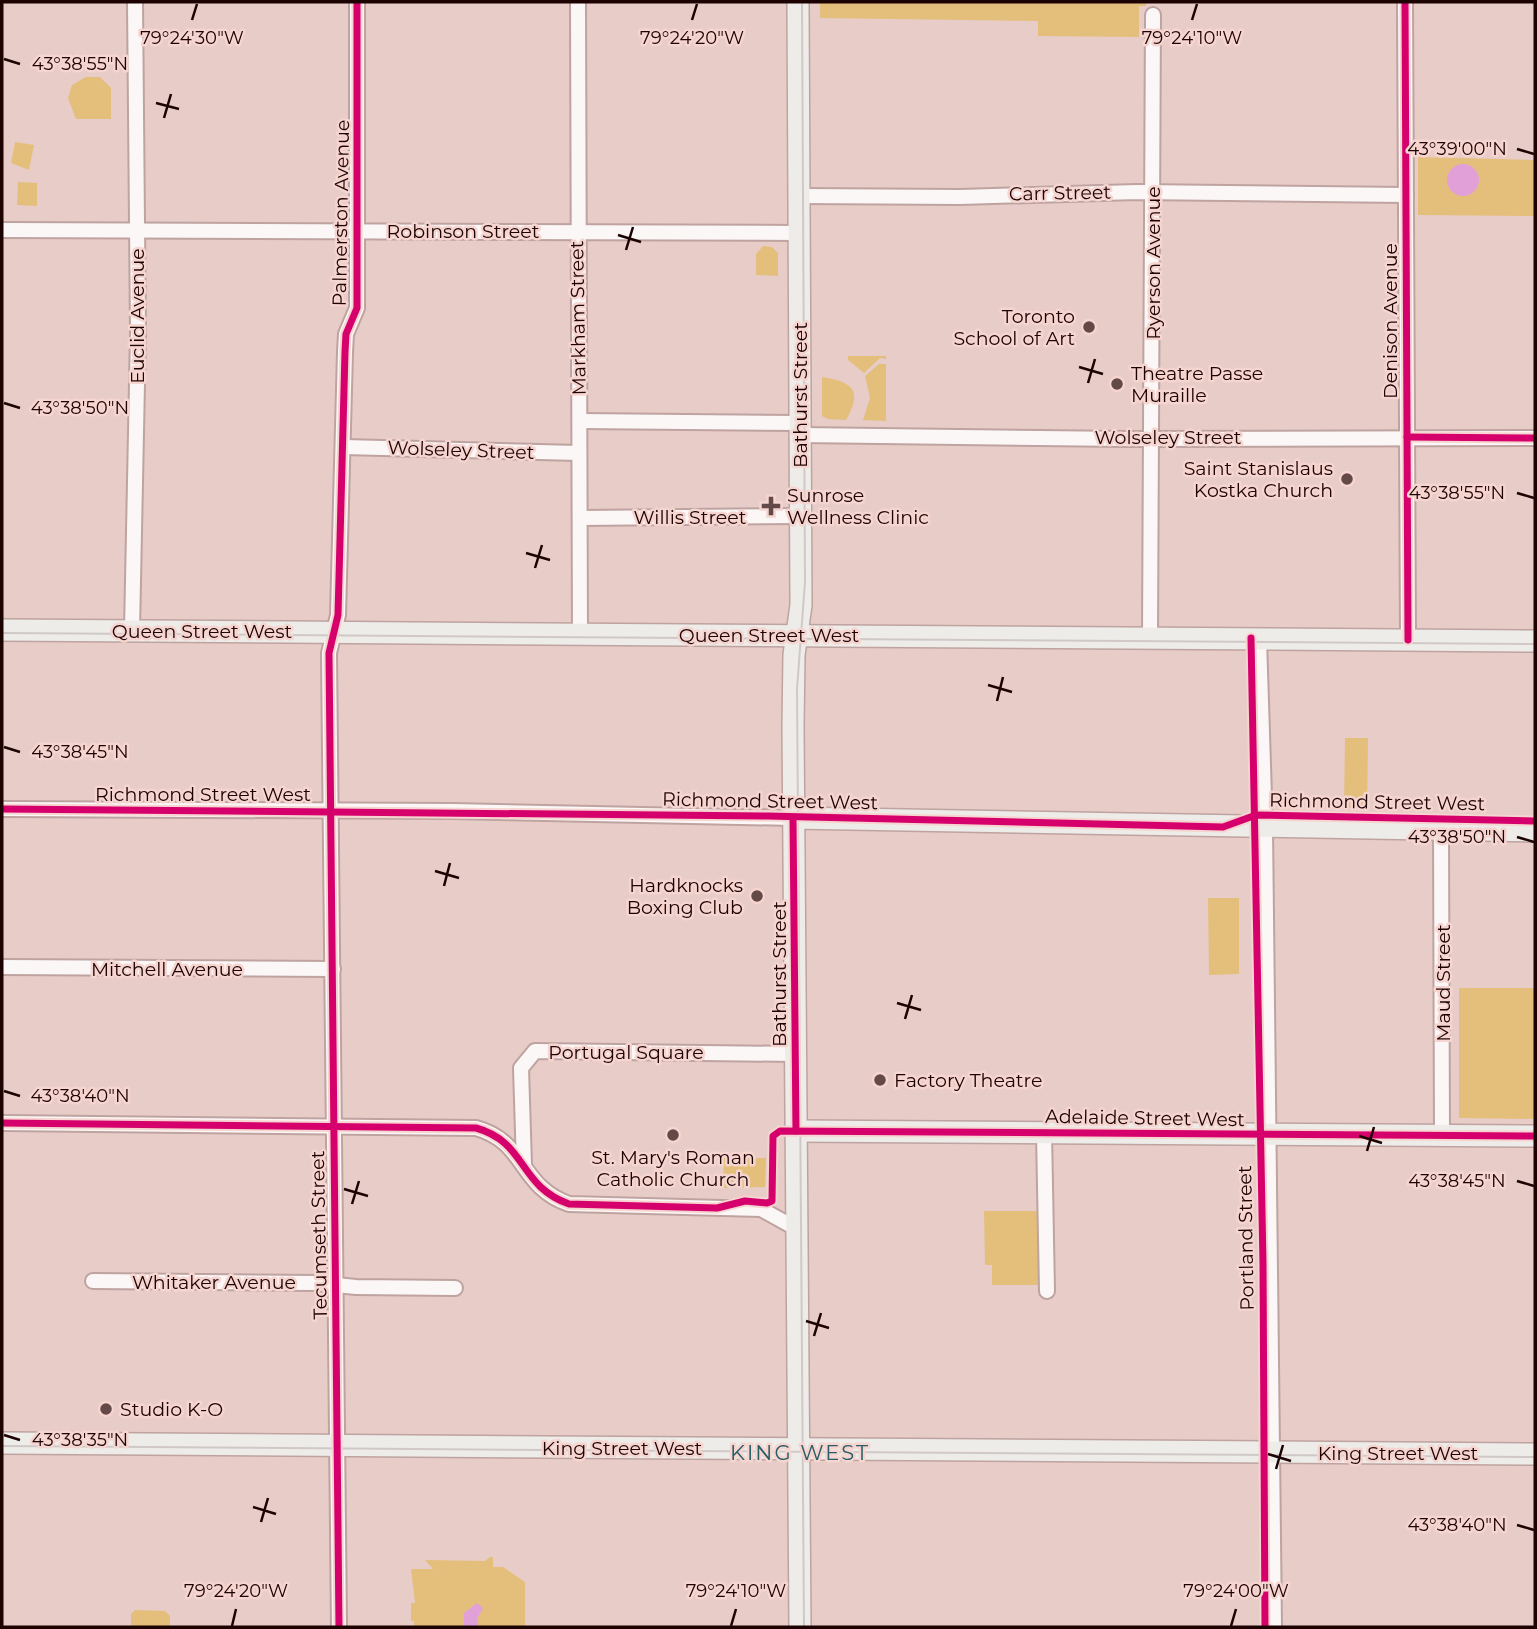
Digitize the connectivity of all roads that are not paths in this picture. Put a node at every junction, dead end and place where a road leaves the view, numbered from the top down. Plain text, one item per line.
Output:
1 (135, 2) edge
2 (357, 2) edge
3 (578, 2) edge
4 (798, 2) edge
5 (1405, 2) edge
6 (1153, 15) dead end
7 (1153, 192) junction
8 (1406, 195) junction
9 (799, 196) junction
10 (2, 230) edge
11 (137, 230) junction
12 (578, 230) junction
13 (357, 231) junction
14 (799, 233) junction
15 (580, 421) junction
16 (800, 429) junction
17 (1153, 437) junction
18 (1407, 437) junction
19 (1535, 438) edge
20 (344, 447) junction
21 (579, 453) junction
22 (800, 516) junction
23 (580, 518) junction
24 (2, 630) edge
25 (132, 631) junction
26 (334, 632) junction
27 (580, 635) junction
28 (797, 635) junction
29 (1150, 637) junction
30 (1259, 639) junction
31 (1408, 640) junction
32 (1535, 641) edge
33 (2, 809) edge
34 (331, 810) junction
35 (793, 818) junction
36 (1265, 828) junction
37 (1441, 831) junction
38 (1535, 831) edge
39 (2, 967) edge
40 (333, 969) junction
41 (796, 1054) junction
42 (2, 1123) edge
43 (334, 1127) junction
44 (796, 1131) junction
45 (1044, 1133) junction
46 (1268, 1135) junction
47 (1442, 1136) junction
48 (1535, 1136) edge
49 (524, 1166) junction
50 (797, 1229) junction
51 (93, 1281) dead end
52 (335, 1284) junction
53 (455, 1288) dead end
54 (1046, 1291) dead end
55 (2, 1443) edge
56 (336, 1445) junction
57 (799, 1449) junction
58 (1272, 1452) junction
59 (1535, 1454) edge
60 (339, 1627) edge
61 (800, 1627) edge
62 (1274, 1627) edge

1 - 11 street, Euclid Avenue
2 - 13 street, Palmerston Avenue
3 - 12 street, Markham Street
4 - 9 main road, Bathurst Street
5 - 8 street, Denison Avenue
6 - 7 street, Ryerson Avenue
7 - 8 street, Carr Street
7 - 9 street, Carr Street
7 - 17 street, Ryerson Avenue
8 - 18 street, Denison Avenue
9 - 14 main road, Bathurst Street
10 - 11 street, Robinson Street
11 - 13 street, Robinson Street
11 - 25 street, Euclid Avenue
12 - 13 street, Robinson Street
12 - 14 street, Robinson Street
12 - 15 street, Markham Street
13 - 20 street, Palmerston Avenue
14 - 16 main road, Bathurst Street
15 - 16 street, Wolseley Street
15 - 21 street, Markham Street
16 - 17 street, Wolseley Street
16 - 22 main road, Bathurst Street
17 - 18 street, Wolseley Street
17 - 29 street, Ryerson Avenue
18 - 19 street, Wolseley Street
18 - 31 street, Denison Avenue
20 - 21 street, Wolseley Street
20 - 26 street, Palmerston Avenue
21 - 23 street, Markham Street
22 - 23 street, Willis Street
22 - 28 main road, Bathurst Street
23 - 27 street, Markham Street
24 - 25 main road, Queen Street West
25 - 26 main road, Queen Street West
26 - 27 main road, Queen Street West
26 - 34 street, Tecumseth Street
27 - 28 main road, Queen Street West
28 - 29 main road, Queen Street West
28 - 35 main road, Bathurst Street
29 - 30 main road, Queen Street West
30 - 31 main road, Queen Street West
30 - 36 street, Portland Street
31 - 32 main road, Queen Street West
33 - 34 street, Richmond Street West
34 - 35 street, Richmond Street West
34 - 40 street, Tecumseth Street
35 - 36 main road, Richmond Street West
35 - 41 main road, Bathurst Street
36 - 37 main road, Richmond Street West
36 - 46 street, Portland Street
37 - 38 main road, Richmond Street West
37 - 47 street, Maud Street
39 - 40 street, Mitchell Avenue
40 - 43 street, Tecumseth Street
41 - 44 main road, Bathurst Street
41 - 49 street, Portugal Square
42 - 43 street
43 - 49 street
43 - 52 street, Tecumseth Street
44 - 45 main road, Adelaide Street West
44 - 50 main road, Bathurst Street
45 - 46 main road, Adelaide Street West
45 - 54 street
46 - 47 main road, Adelaide Street West
46 - 58 street, Portland Street
47 - 48 main road, Adelaide Street West
49 - 50 street
50 - 57 main road, Bathurst Street
51 - 52 street, Whitaker Avenue
52 - 53 street, Whitaker Avenue
52 - 56 street, Tecumseth Street
55 - 56 main road, King Street West
56 - 57 main road, King Street West
56 - 60 street, Tecumseth Street
57 - 58 main road, King Street West
57 - 61 main road, Bathurst Street
58 - 59 main road, King Street West
58 - 62 street, Portland Street

